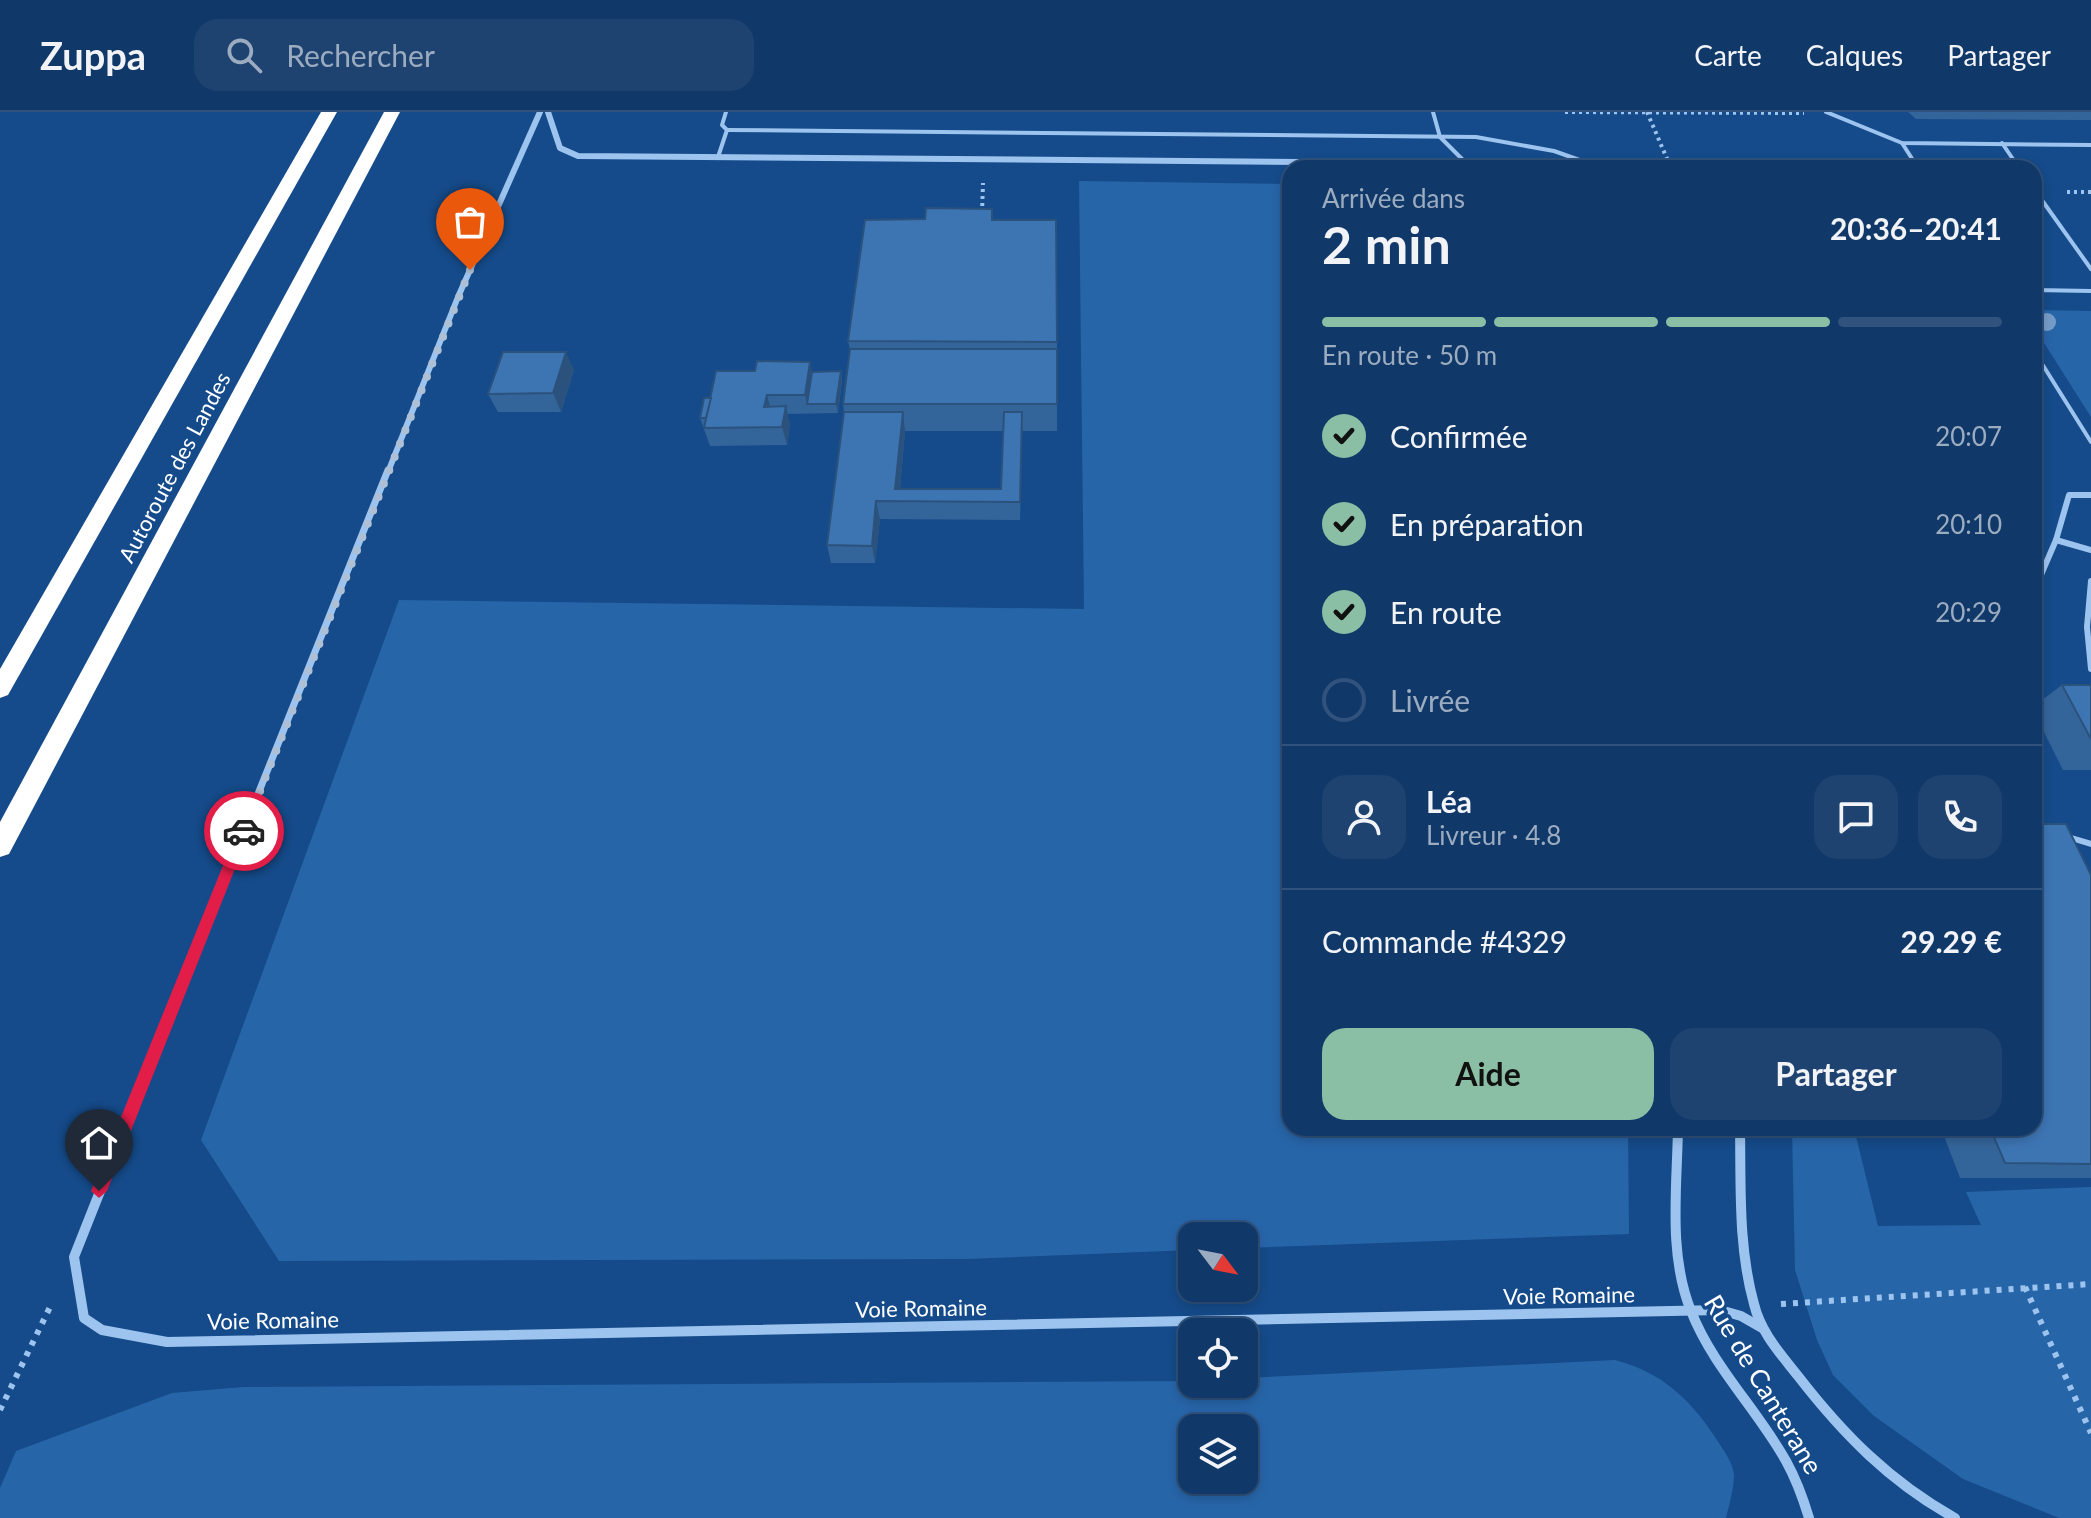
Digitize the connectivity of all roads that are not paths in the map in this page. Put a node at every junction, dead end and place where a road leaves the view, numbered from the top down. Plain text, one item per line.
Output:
1 (329, 112) edge
2 (392, 112) edge
3 (540, 112) edge
4 (548, 112) edge
5 (726, 112) edge
6 (1433, 112) edge
7 (1828, 113) edge
8 (727, 130) junction
9 (1440, 137) junction
10 (1902, 143) junction
11 (2002, 143) junction
12 (2091, 145) edge
13 (718, 157) junction
14 (1463, 160) edge
15 (1576, 160) edge
16 (1913, 160) edge
17 (2014, 160) edge
18 (1282, 164) edge
19 (2042, 200) edge
20 (2091, 269) edge
21 (2042, 290) edge
22 (2091, 291) edge
23 (2042, 364) edge
24 (2091, 442) edge
25 (2091, 495) edge
26 (2056, 540) junction
27 (2091, 550) edge
28 (2042, 572) edge
29 (2091, 581) edge
30 (2091, 669) edge
31 (0, 689) edge
32 (2060, 835) edge
33 (2091, 844) edge
34 (0, 846) edge
35 (1678, 1136) edge
36 (1740, 1136) edge
37 (1691, 1312) junction
38 (1762, 1328) junction
39 (1809, 1518) edge
40 (1955, 1518) edge

1 - 31 highway, Autoroute des Landes
2 - 34 highway, Autoroute des Landes
3 - 37 street, Voie Romaine
4 - 13 street
5 - 8 lane
6 - 9 lane
7 - 10 lane
8 - 9 lane
8 - 13 lane
9 - 14 lane
9 - 15 lane
10 - 11 lane
10 - 16 lane
11 - 12 lane
11 - 17 lane
13 - 18 street
19 - 20 lane
21 - 22 lane
23 - 24 lane
25 - 26 lane
26 - 27 lane
26 - 28 lane
29 - 30 lane
32 - 33 lane
35 - 37 street, Rue de Canterane
36 - 38 street, Rue de Canterane
37 - 38 street, Voie Romaine
37 - 39 street, Rue de Canterane
38 - 40 street, Rue de Canterane

